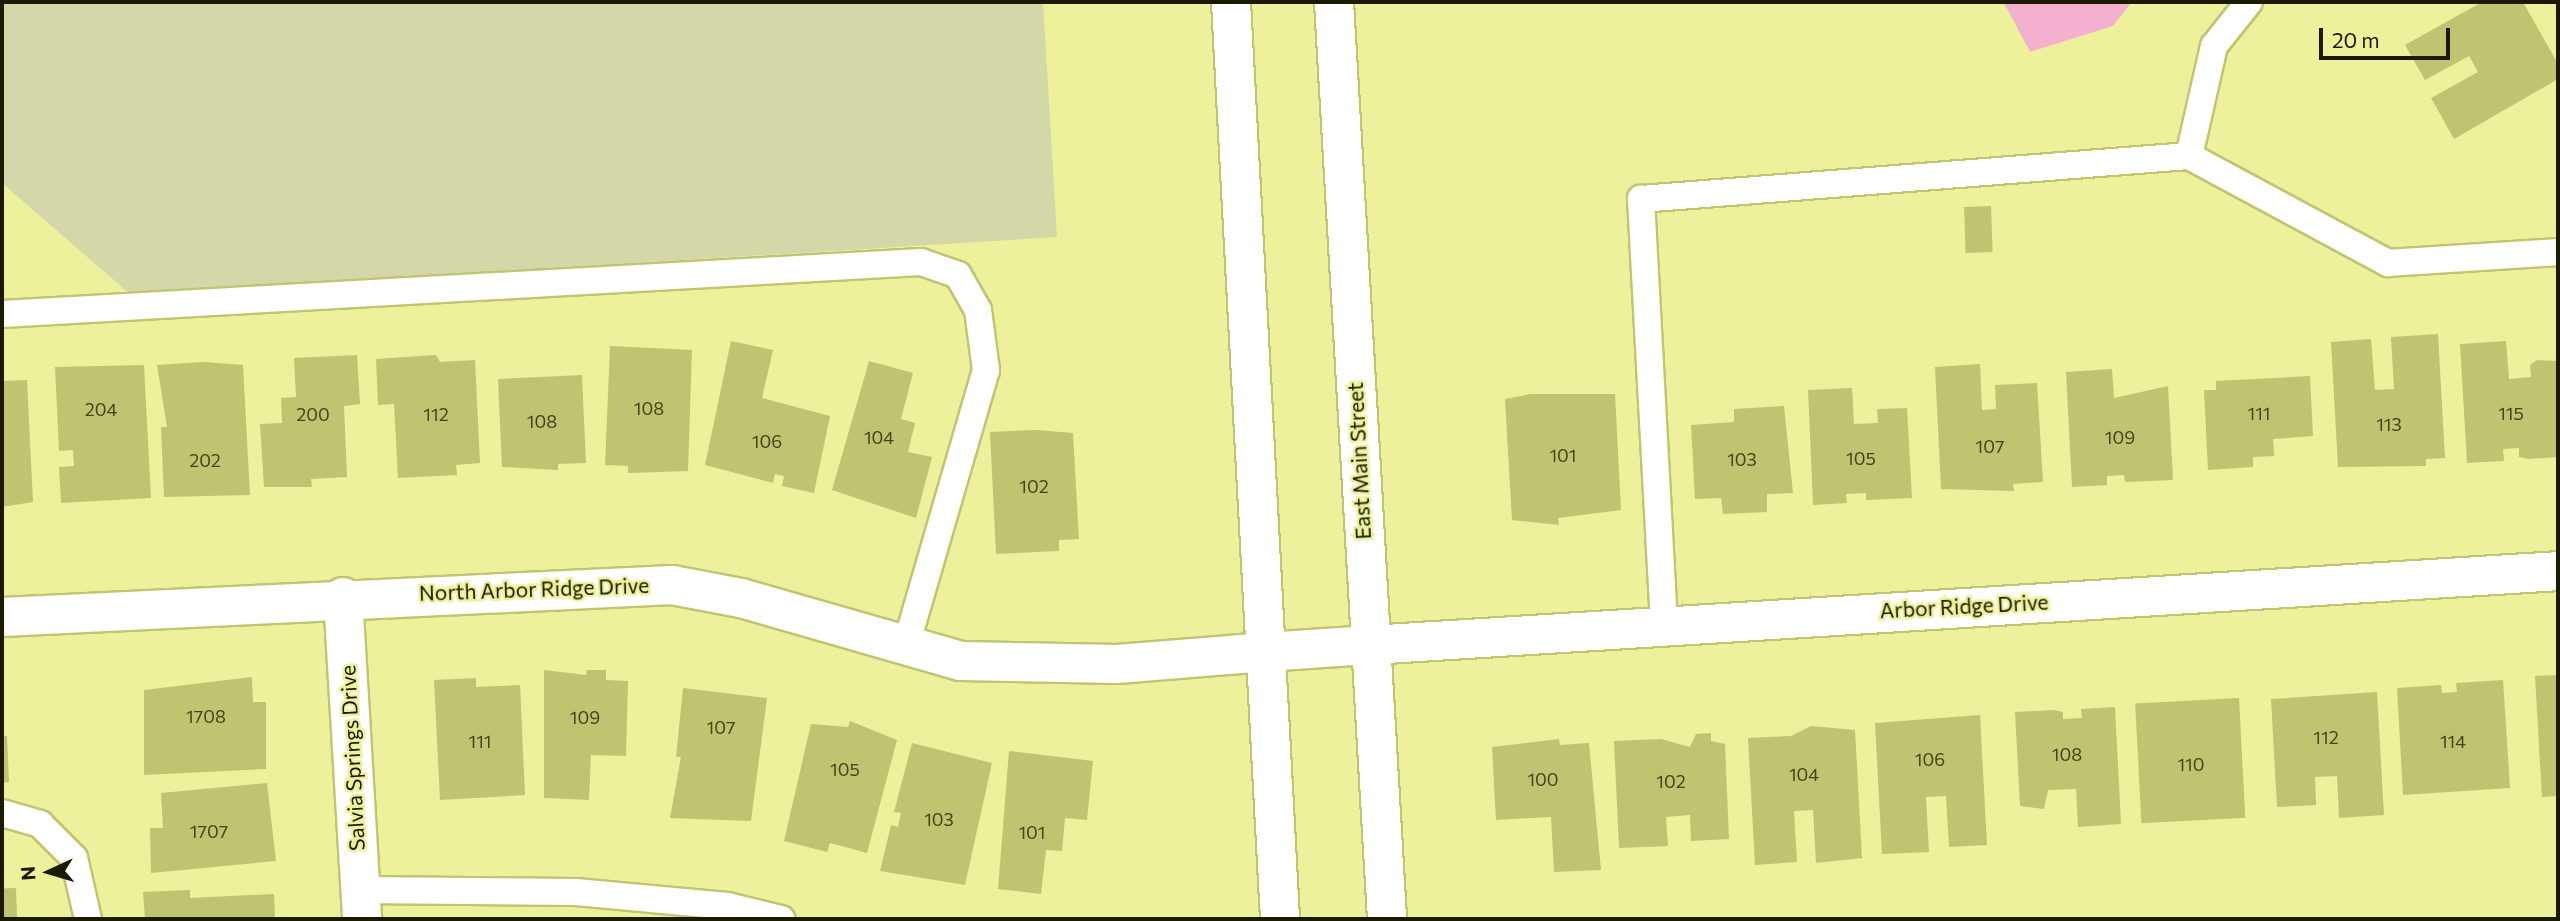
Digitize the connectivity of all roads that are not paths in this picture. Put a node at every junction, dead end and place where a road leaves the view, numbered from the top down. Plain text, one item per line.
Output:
1 (1231, 2) edge
2 (1334, 2) edge
3 (2249, 2) edge
4 (2189, 156) junction
5 (2558, 252) edge
6 (2, 314) edge
7 (2558, 571) edge
8 (343, 597) junction
9 (2, 617) edge
10 (1664, 624) junction
11 (1370, 645) junction
12 (906, 646) junction
13 (1266, 652) junction
14 (2, 813) edge
15 (361, 905) edge
16 (88, 919) edge
17 (781, 919) edge
18 (1280, 919) edge
19 (1387, 919) edge

1 - 13 street
2 - 11 street, East Main Street
3 - 4 lane
4 - 5 lane
4 - 10 lane
6 - 12 lane
7 - 10 street, Arbor Ridge Drive
8 - 9 street, North Arbor Ridge Drive
8 - 12 street, North Arbor Ridge Drive
8 - 15 street, Salvia Springs Drive
10 - 11 street, Arbor Ridge Drive
11 - 13 street, Arbor Ridge Drive
11 - 19 street, East Main Street
12 - 13 street, North Arbor Ridge Drive
13 - 18 street
14 - 16 lane
15 - 17 lane

